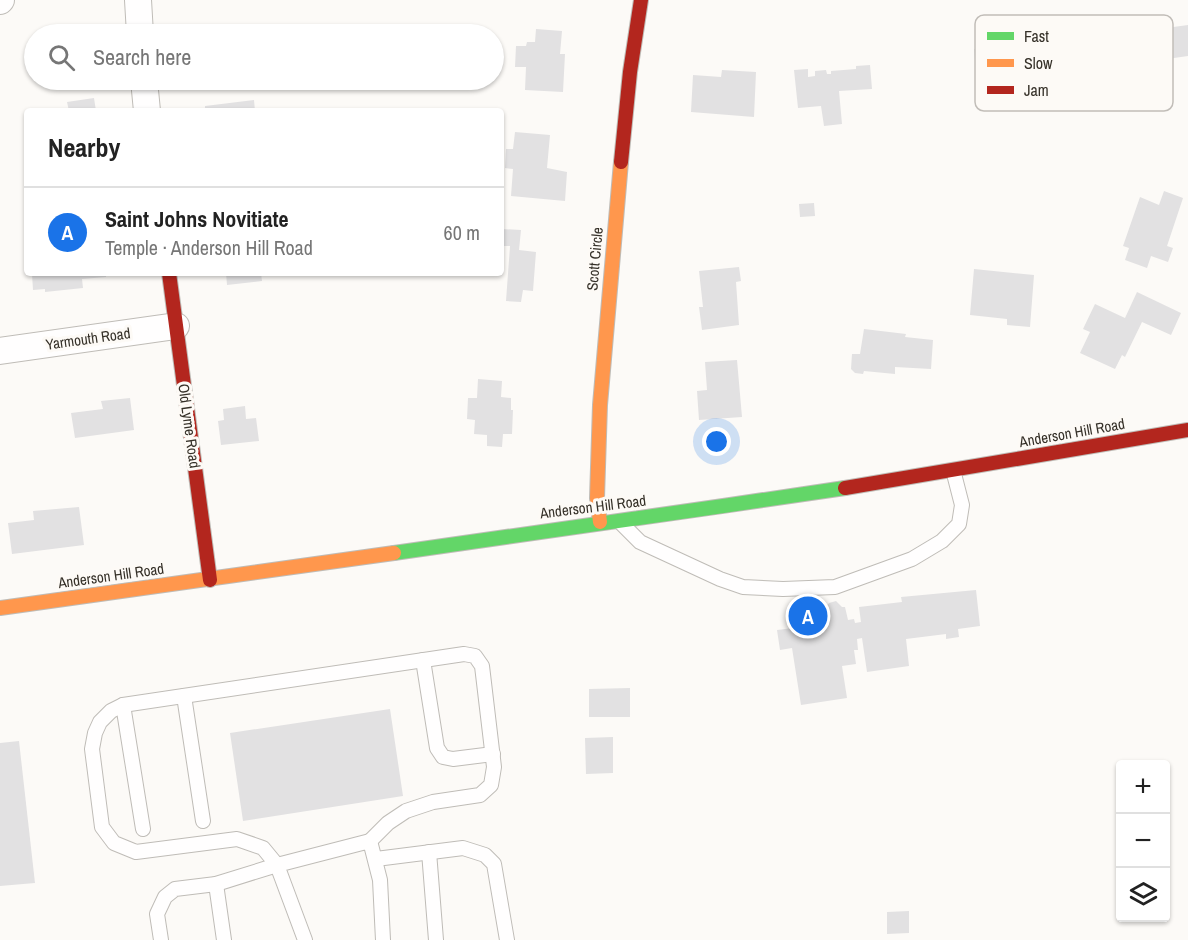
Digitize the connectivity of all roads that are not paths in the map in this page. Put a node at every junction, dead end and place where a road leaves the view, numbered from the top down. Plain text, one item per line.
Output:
1 (138, 0) edge
2 (641, 0) edge
3 (139, 24) edge
4 (145, 90) edge
5 (147, 108) edge
6 (169, 276) edge
7 (176, 327) junction
8 (0, 351) edge
9 (1188, 430) edge
10 (953, 470) junction
11 (618, 520) junction
12 (600, 522) junction
13 (210, 580) junction
14 (0, 608) edge
15 (423, 660) junction
16 (184, 696) junction
17 (123, 705) junction
18 (493, 754) junction
19 (203, 822) dead end
20 (143, 829) dead end
21 (370, 841) junction
22 (429, 852) junction
23 (376, 859) junction
24 (277, 865) junction
25 (216, 884) junction
26 (161, 940) edge
27 (224, 940) edge
28 (305, 940) edge
29 (383, 940) edge
30 (436, 940) edge
31 (507, 940) edge

1 - 3 street
2 - 12 main road, Scott Circle
4 - 5 street
6 - 7 main road, Old Lyme Road
7 - 8 street, Yarmouth Road
7 - 13 main road, Old Lyme Road
9 - 10 main road, Anderson Hill Road
10 - 11 main road, Anderson Hill Road
10 - 11 lane
11 - 12 main road, Anderson Hill Road
12 - 13 main road, Anderson Hill Road
13 - 14 main road, Anderson Hill Road
15 - 16 lane
15 - 18 lane
15 - 18 lane
16 - 17 lane
16 - 19 lane
17 - 20 lane
17 - 24 lane
18 - 21 lane
21 - 23 lane
21 - 24 lane
22 - 23 lane
22 - 30 lane
22 - 31 lane
23 - 29 lane
24 - 25 lane
24 - 28 lane
25 - 26 lane
25 - 27 lane

